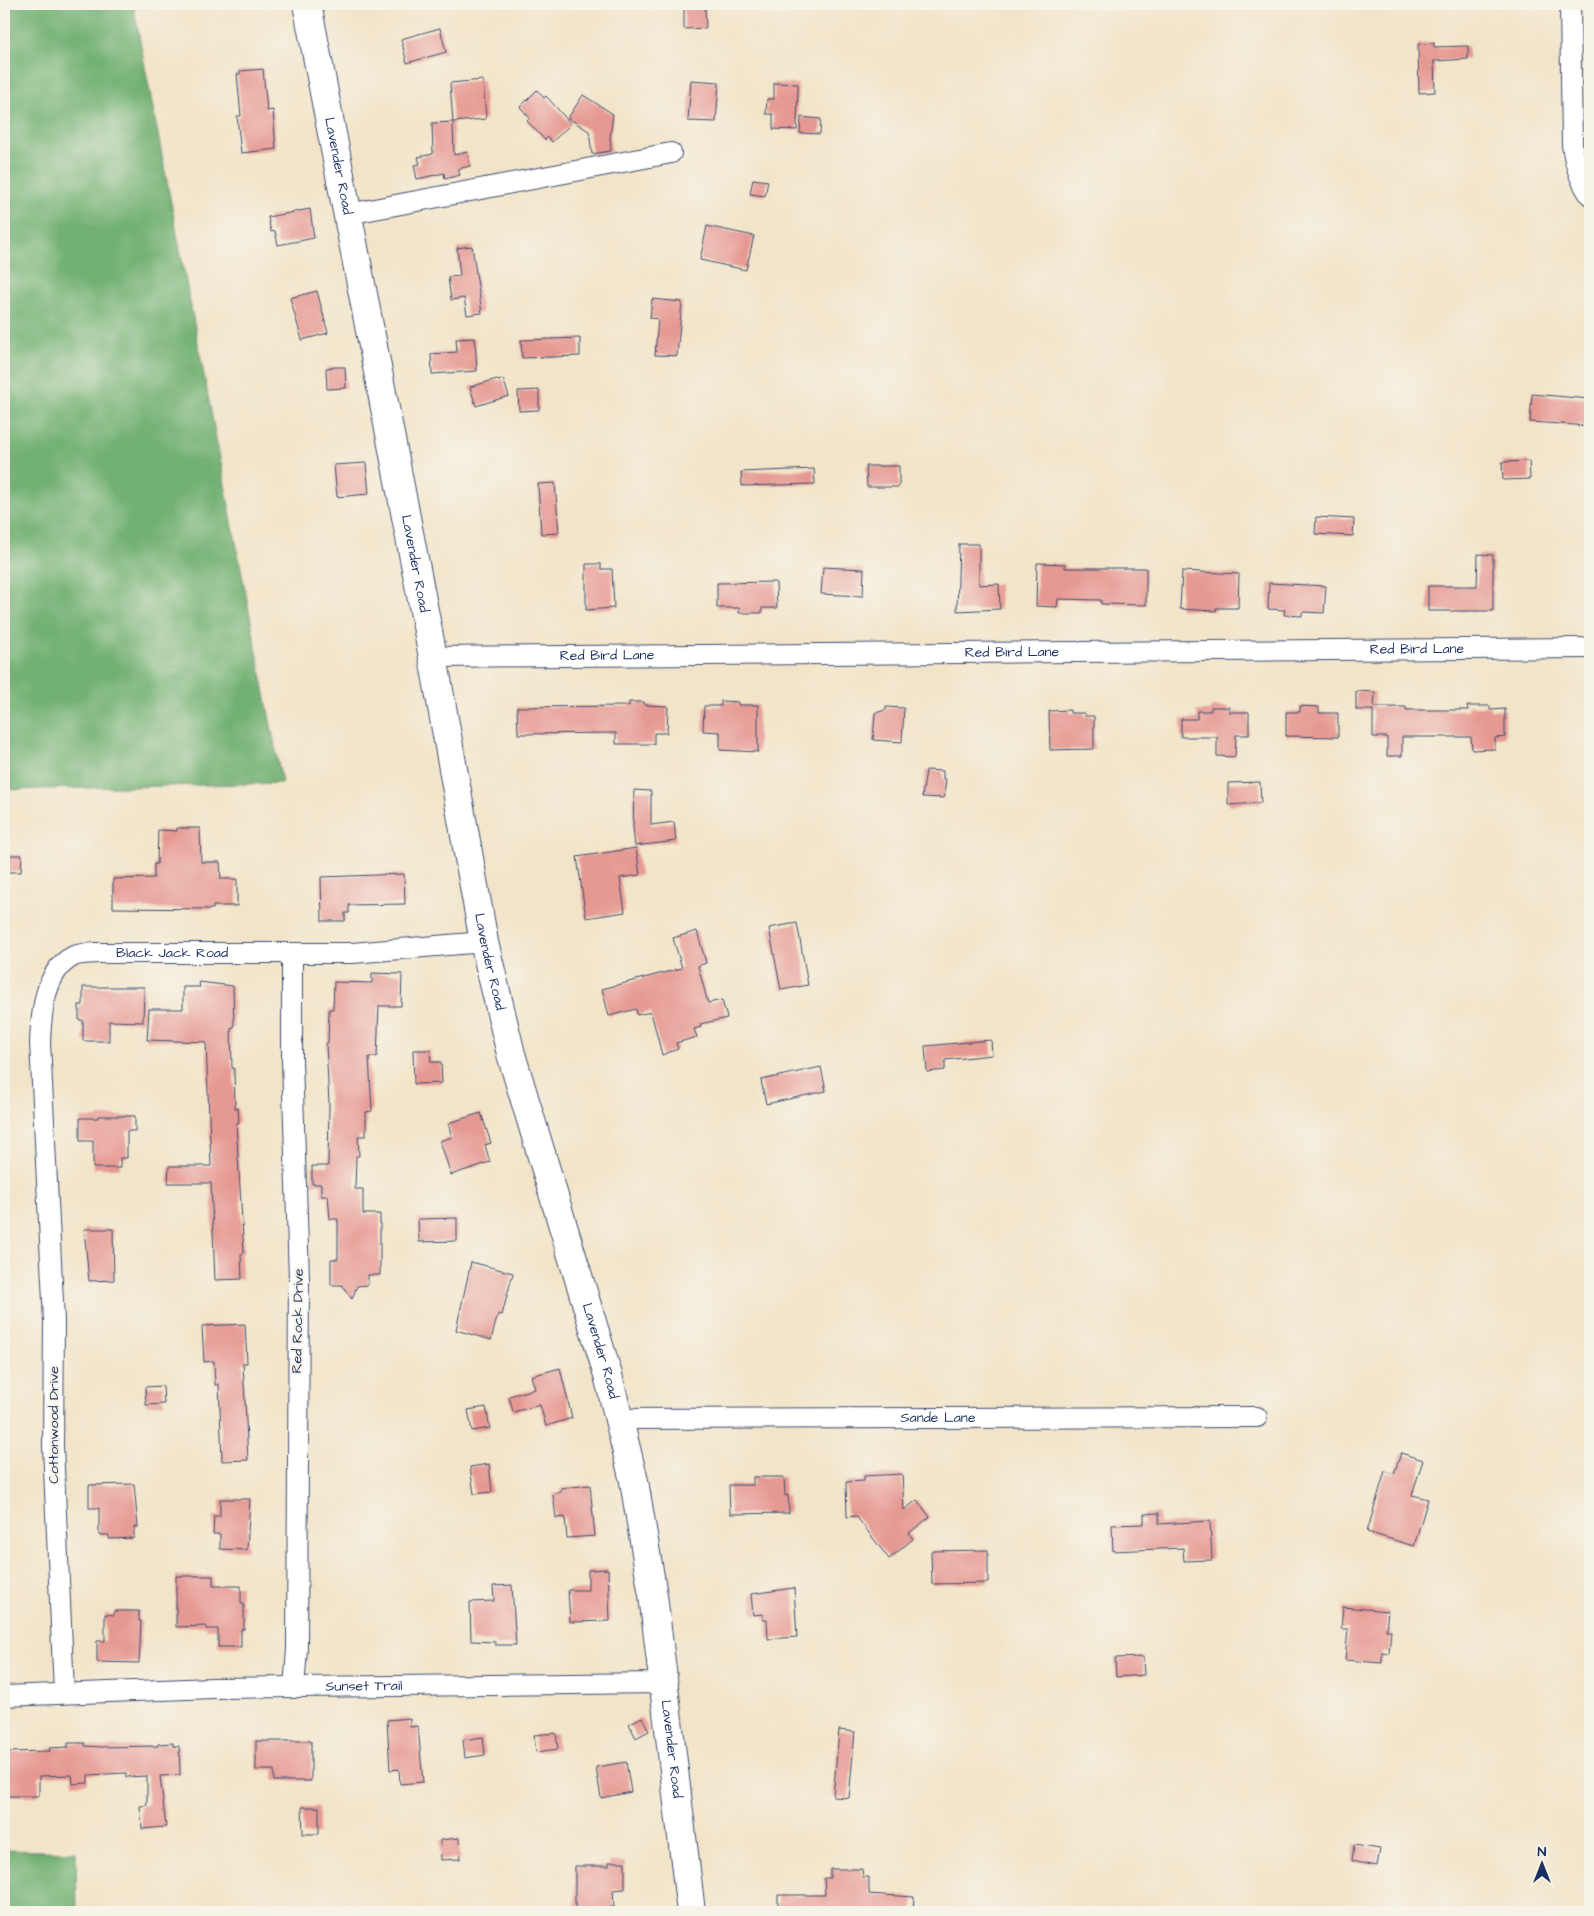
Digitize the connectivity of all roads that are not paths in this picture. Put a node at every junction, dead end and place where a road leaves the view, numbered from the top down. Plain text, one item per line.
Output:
1 (308, 4) edge
2 (1570, 4) edge
3 (672, 153) dead end
4 (1590, 194) edge
5 (348, 214) junction
6 (1590, 648) edge
7 (432, 657) junction
8 (484, 942) junction
9 (292, 954) junction
10 (45, 1158) joint
11 (1257, 1417) dead end
12 (619, 1419) junction
13 (664, 1683) junction
14 (294, 1688) junction
15 (64, 1692) junction
16 (4, 1696) edge
17 (691, 1912) edge

1 - 5 street, Lavender Road
2 - 4 street
3 - 5 street
5 - 7 street, Lavender Road
6 - 7 street, Red Bird Lane
7 - 8 street, Lavender Road
8 - 9 street, Black Jack Road
8 - 12 street, Lavender Road
9 - 10 street, Black Jack Road
9 - 14 street, Red Rock Drive
10 - 15 street, Cottonwood Drive
11 - 12 street, Sande Lane
12 - 13 street, Lavender Road
13 - 14 street, Sunset Trail
13 - 17 street, Lavender Road
14 - 15 street, Sunset Trail
15 - 16 street, Sunset Trail

